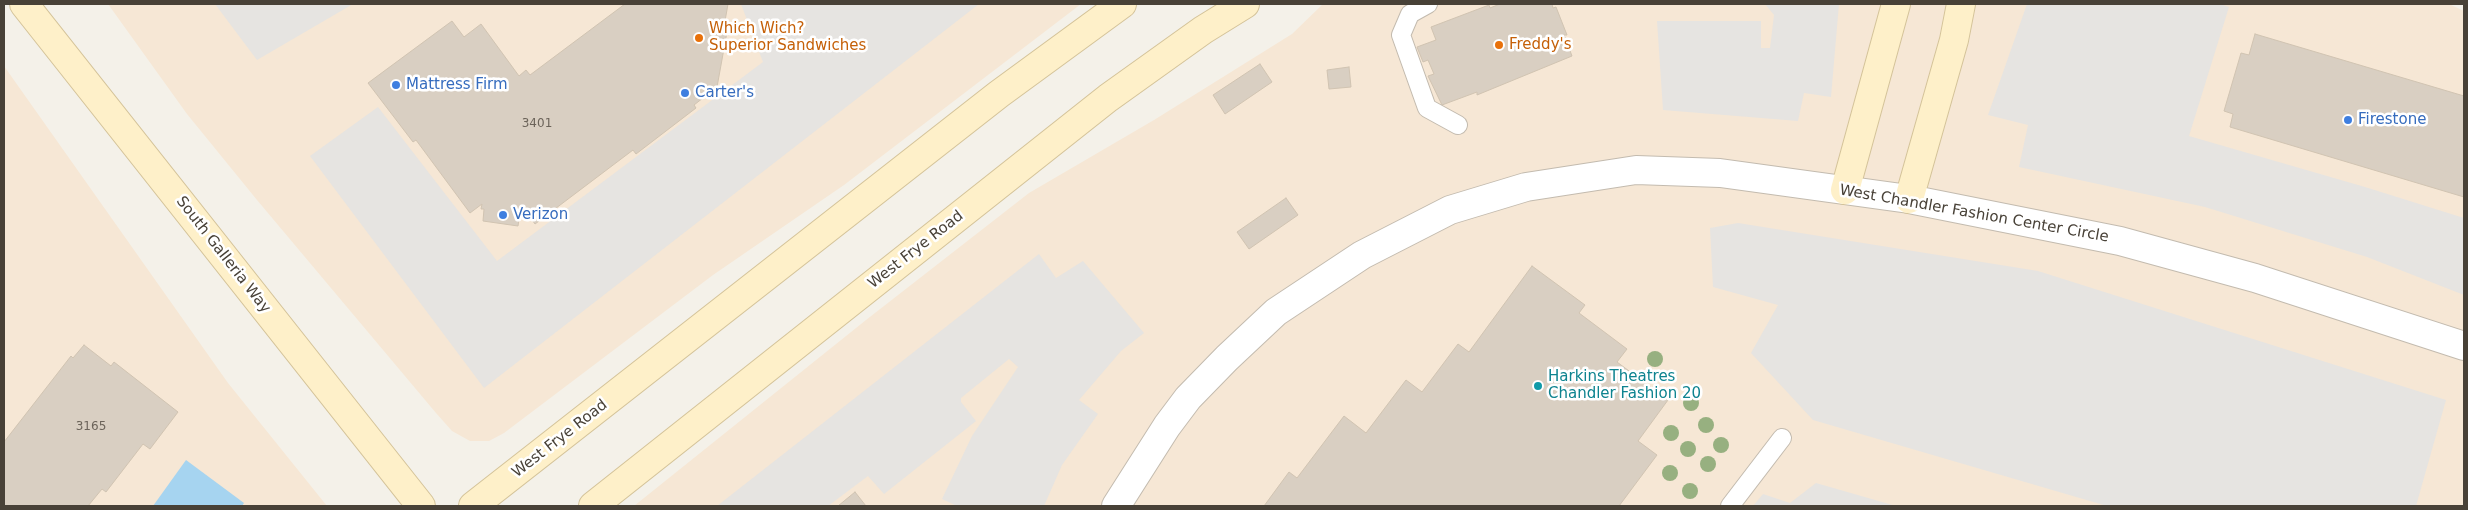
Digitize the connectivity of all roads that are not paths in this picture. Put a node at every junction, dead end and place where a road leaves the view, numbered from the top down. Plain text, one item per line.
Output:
1 (24, 4) edge
2 (1122, 4) edge
3 (1245, 4) edge
4 (1428, 4) edge
5 (1896, 4) edge
6 (1961, 4) edge
7 (1458, 125) dead end
8 (1846, 190) junction
9 (1909, 199) junction
10 (2464, 346) edge
11 (1782, 438) dead end
12 (421, 506) edge
13 (473, 506) edge
14 (593, 506) edge
15 (1116, 506) edge
16 (1730, 506) edge

1 - 12 street, South Galleria Way
2 - 13 street, West Frye Road
3 - 14 street, West Frye Road
4 - 7 lane
5 - 8 street
6 - 9 street
8 - 9 street, West Chandler Fashion Center Circle
8 - 15 street, West Chandler Fashion Center Circle
9 - 10 street, West Chandler Fashion Center Circle
11 - 16 lane

